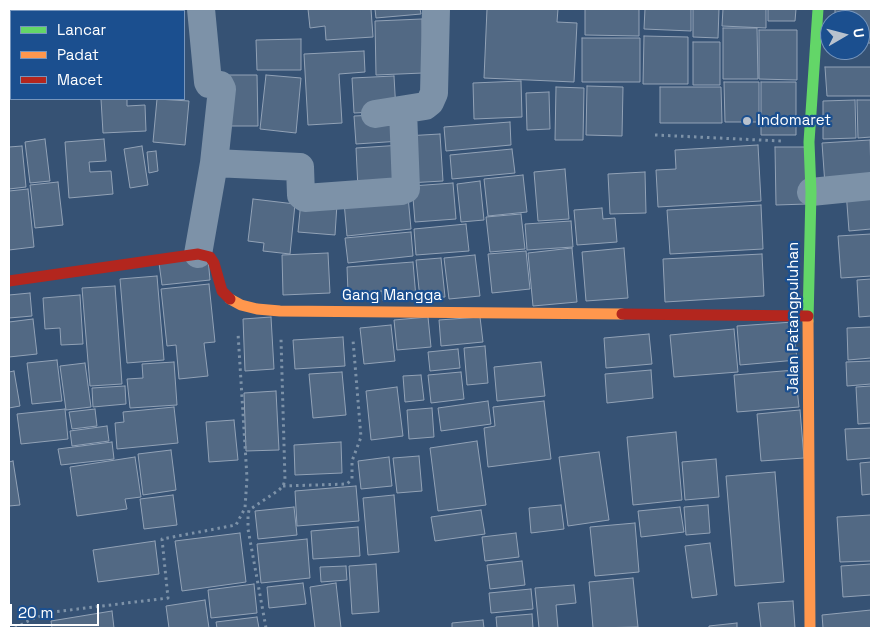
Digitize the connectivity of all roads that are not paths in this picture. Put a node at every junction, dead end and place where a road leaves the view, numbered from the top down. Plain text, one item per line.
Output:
1 (201, 9) edge
2 (436, 9) edge
3 (818, 9) edge
4 (403, 110) junction
5 (375, 114) dead end
6 (214, 163) junction
7 (871, 186) edge
8 (811, 192) junction
9 (198, 254) junction
10 (9, 282) edge
11 (808, 316) junction
12 (810, 628) edge

1 - 6 street
2 - 4 street
3 - 8 street, Jalan Patangpuluhan
4 - 5 street
4 - 6 street
6 - 9 street
7 - 8 street
8 - 11 street, Jalan Patangpuluhan
9 - 10 street
9 - 11 street, Gang Mangga
11 - 12 street, Jalan Patangpuluhan

